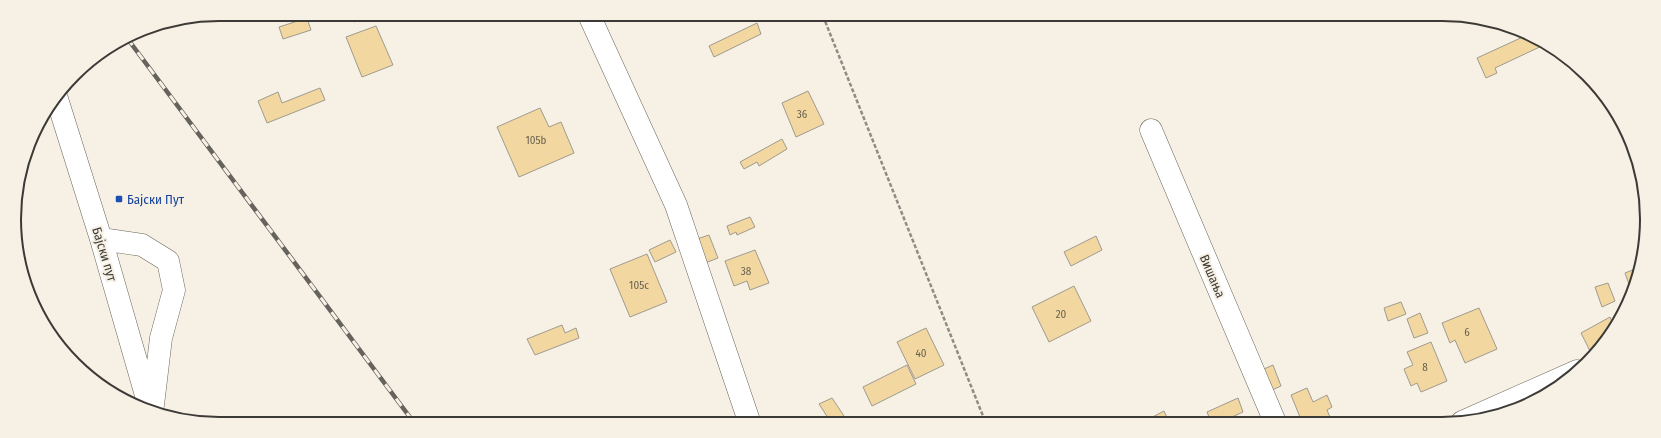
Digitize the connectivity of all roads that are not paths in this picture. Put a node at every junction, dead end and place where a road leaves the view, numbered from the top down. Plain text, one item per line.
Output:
1 (592, 21) edge
2 (58, 103) edge
3 (1151, 130) dead end
4 (101, 239) junction
5 (1559, 379) edge
6 (149, 404) edge
7 (152, 405) edge
8 (1484, 412) edge
9 (748, 417) edge
10 (1273, 417) edge

1 - 9 street
2 - 4 street, Бајски пут
3 - 10 street, Вишања
4 - 6 street, Бајски пут
4 - 7 street
5 - 8 street

